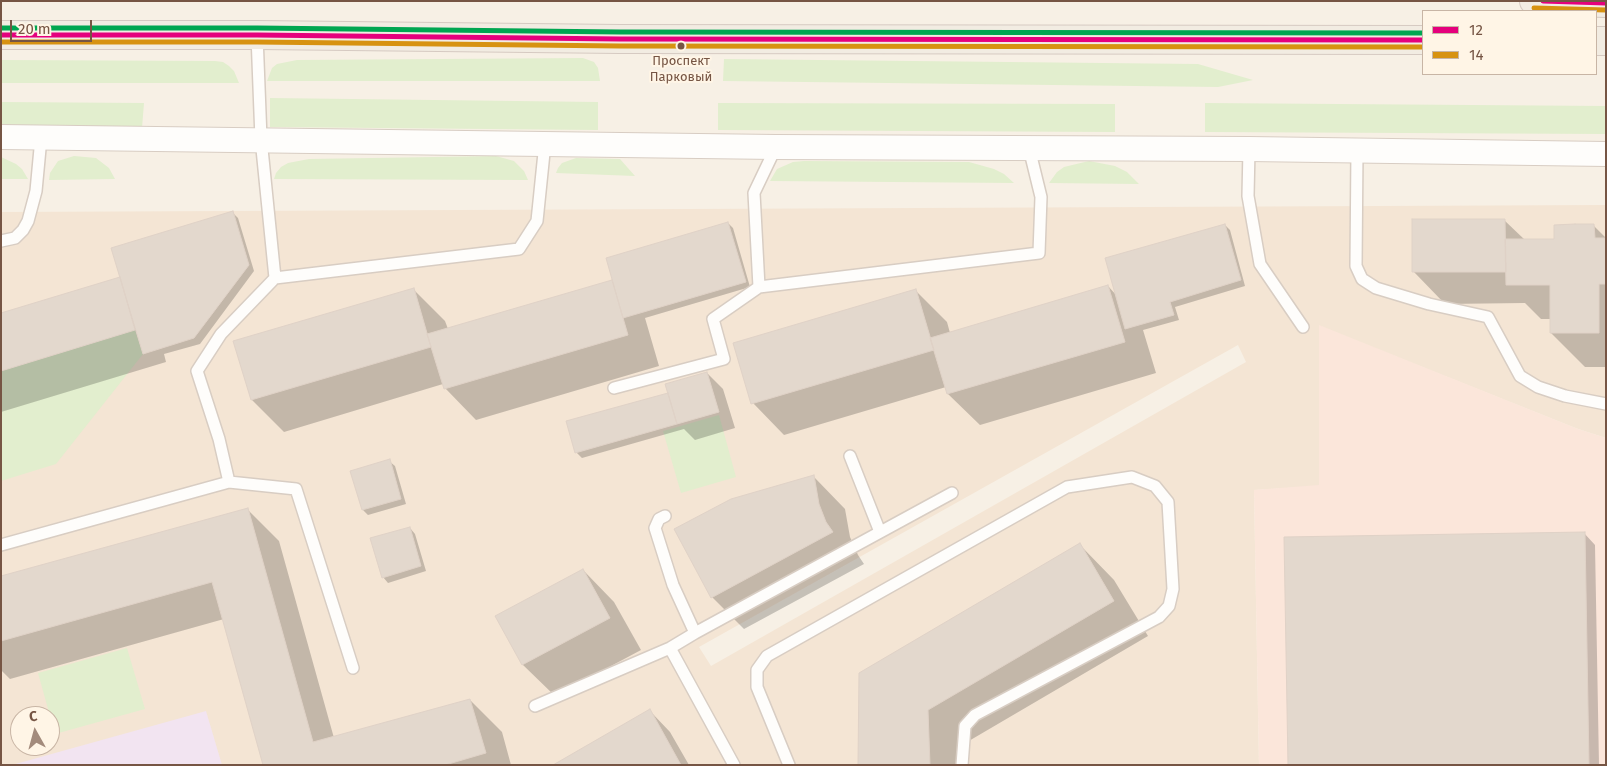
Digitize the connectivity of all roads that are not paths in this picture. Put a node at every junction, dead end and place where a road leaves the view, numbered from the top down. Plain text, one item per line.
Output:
1 (1534, 1) edge
2 (1606, 3) edge
3 (1, 35) edge
4 (257, 35) junction
5 (1422, 40) edge
6 (1, 137) edge
7 (41, 138) junction
8 (261, 139) junction
9 (545, 144) junction
10 (776, 147) junction
11 (1029, 148) junction
12 (1248, 149) junction
13 (1357, 150) junction
14 (1606, 154) edge
15 (1, 241) edge
16 (274, 278) junction
17 (759, 287) junction
18 (1302, 327) dead end
19 (614, 388) dead end
20 (1606, 404) edge
21 (850, 456) dead end
22 (229, 482) junction
23 (952, 493) dead end
24 (665, 516) dead end
25 (880, 532) junction
26 (1, 546) edge
27 (695, 633) junction
28 (670, 648) junction
29 (352, 668) dead end
30 (535, 706) dead end
31 (734, 765) edge
32 (789, 765) edge
33 (962, 765) edge

1 - 2 main road
3 - 4 main road
4 - 5 main road
4 - 8 lane
6 - 7 street
7 - 8 street
7 - 15 lane
8 - 9 street
8 - 16 lane
9 - 10 street
9 - 16 lane
10 - 11 street
10 - 17 lane
11 - 12 street
11 - 17 lane
12 - 13 street
12 - 18 lane
13 - 14 street
13 - 20 lane
16 - 22 lane
17 - 19 lane
21 - 25 lane
22 - 26 lane
22 - 29 lane
23 - 25 lane
24 - 27 lane
25 - 27 lane
27 - 28 lane
28 - 30 lane
28 - 31 lane
32 - 33 lane

